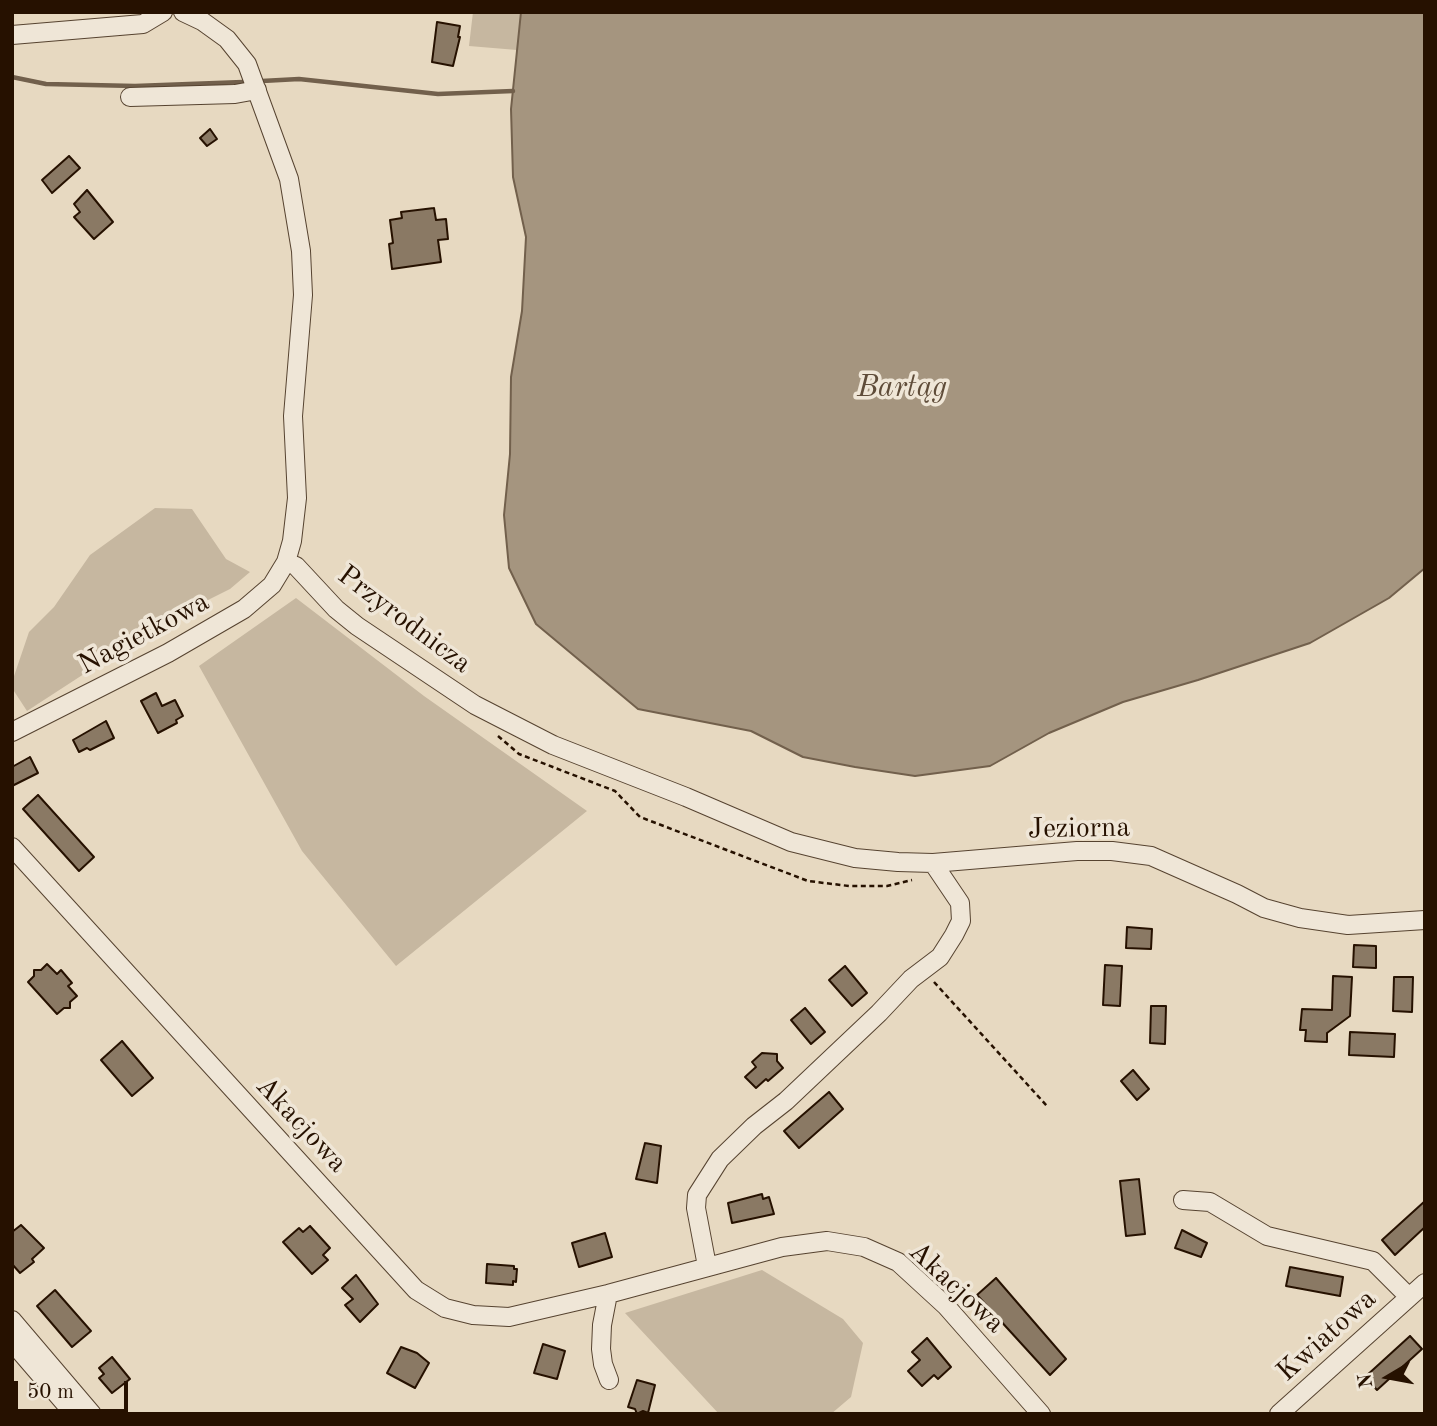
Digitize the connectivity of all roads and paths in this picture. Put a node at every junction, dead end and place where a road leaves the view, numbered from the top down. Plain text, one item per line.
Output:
1 (163, 12) edge
2 (183, 12) edge
3 (12, 35) edge
4 (257, 90) junction
5 (130, 97) dead end
6 (286, 562) junction
7 (494, 731) dead end
8 (12, 732) edge
9 (12, 847) edge
10 (933, 863) junction
11 (1425, 920) edge
12 (924, 971) junction
13 (1047, 1106) dead end
14 (1183, 1200) dead end
15 (707, 1266) junction
16 (1425, 1283) edge
17 (608, 1294) junction
18 (1409, 1297) junction
19 (12, 1320) edge
20 (12, 1342) edge
21 (610, 1380) dead end
22 (74, 1414) edge
23 (92, 1414) edge
24 (1041, 1414) edge
25 (1279, 1414) edge

1 - 3 street
2 - 4 street
4 - 5 street
4 - 6 street
6 - 8 street, Nagietkowa
6 - 10 street, Przyrodnicza
7 - 10 path
9 - 17 street, Akacjowa
10 - 11 street, Jeziorna
10 - 12 street
12 - 13 path
12 - 15 street
14 - 18 street, Kwiatowa
15 - 17 street, Akacjowa
15 - 24 street, Akacjowa
16 - 18 street, Kwiatowa
17 - 21 street
18 - 25 street, Kwiatowa
19 - 23 street
20 - 22 street

